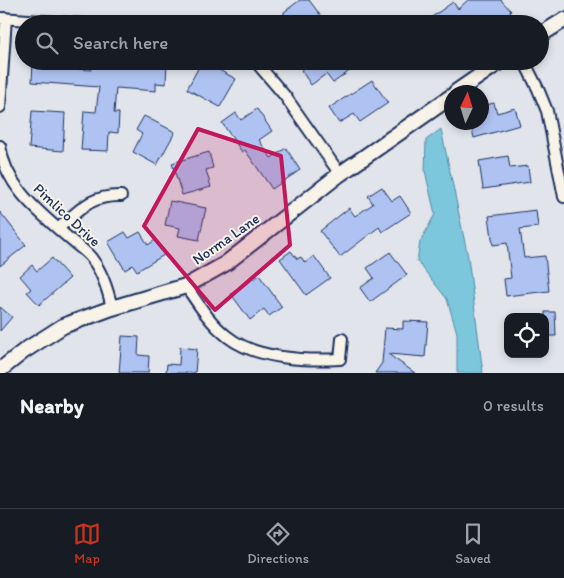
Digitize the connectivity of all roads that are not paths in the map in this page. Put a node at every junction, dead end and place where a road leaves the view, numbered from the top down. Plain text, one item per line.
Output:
1 (3, 18) edge
2 (564, 20) edge
3 (549, 29) edge
4 (263, 70) edge
5 (488, 70) edge
6 (528, 70) edge
7 (466, 85) edge
8 (444, 102) edge
9 (0, 107) edge
10 (0, 146) edge
11 (340, 174) junction
12 (121, 196) dead end
13 (564, 197) edge
14 (60, 228) junction
15 (186, 286) junction
16 (112, 308) junction
17 (342, 339) dead end
18 (0, 370) edge

1 - 9 street
2 - 3 street
4 - 11 street
5 - 7 street
6 - 13 street
8 - 11 street, Norma Lane
10 - 14 street, Pimlico Drive
11 - 15 street, Norma Lane
12 - 14 street
14 - 16 street, Pimlico Drive
15 - 16 street, Norma Lane
15 - 17 street
16 - 18 street, Norma Lane

